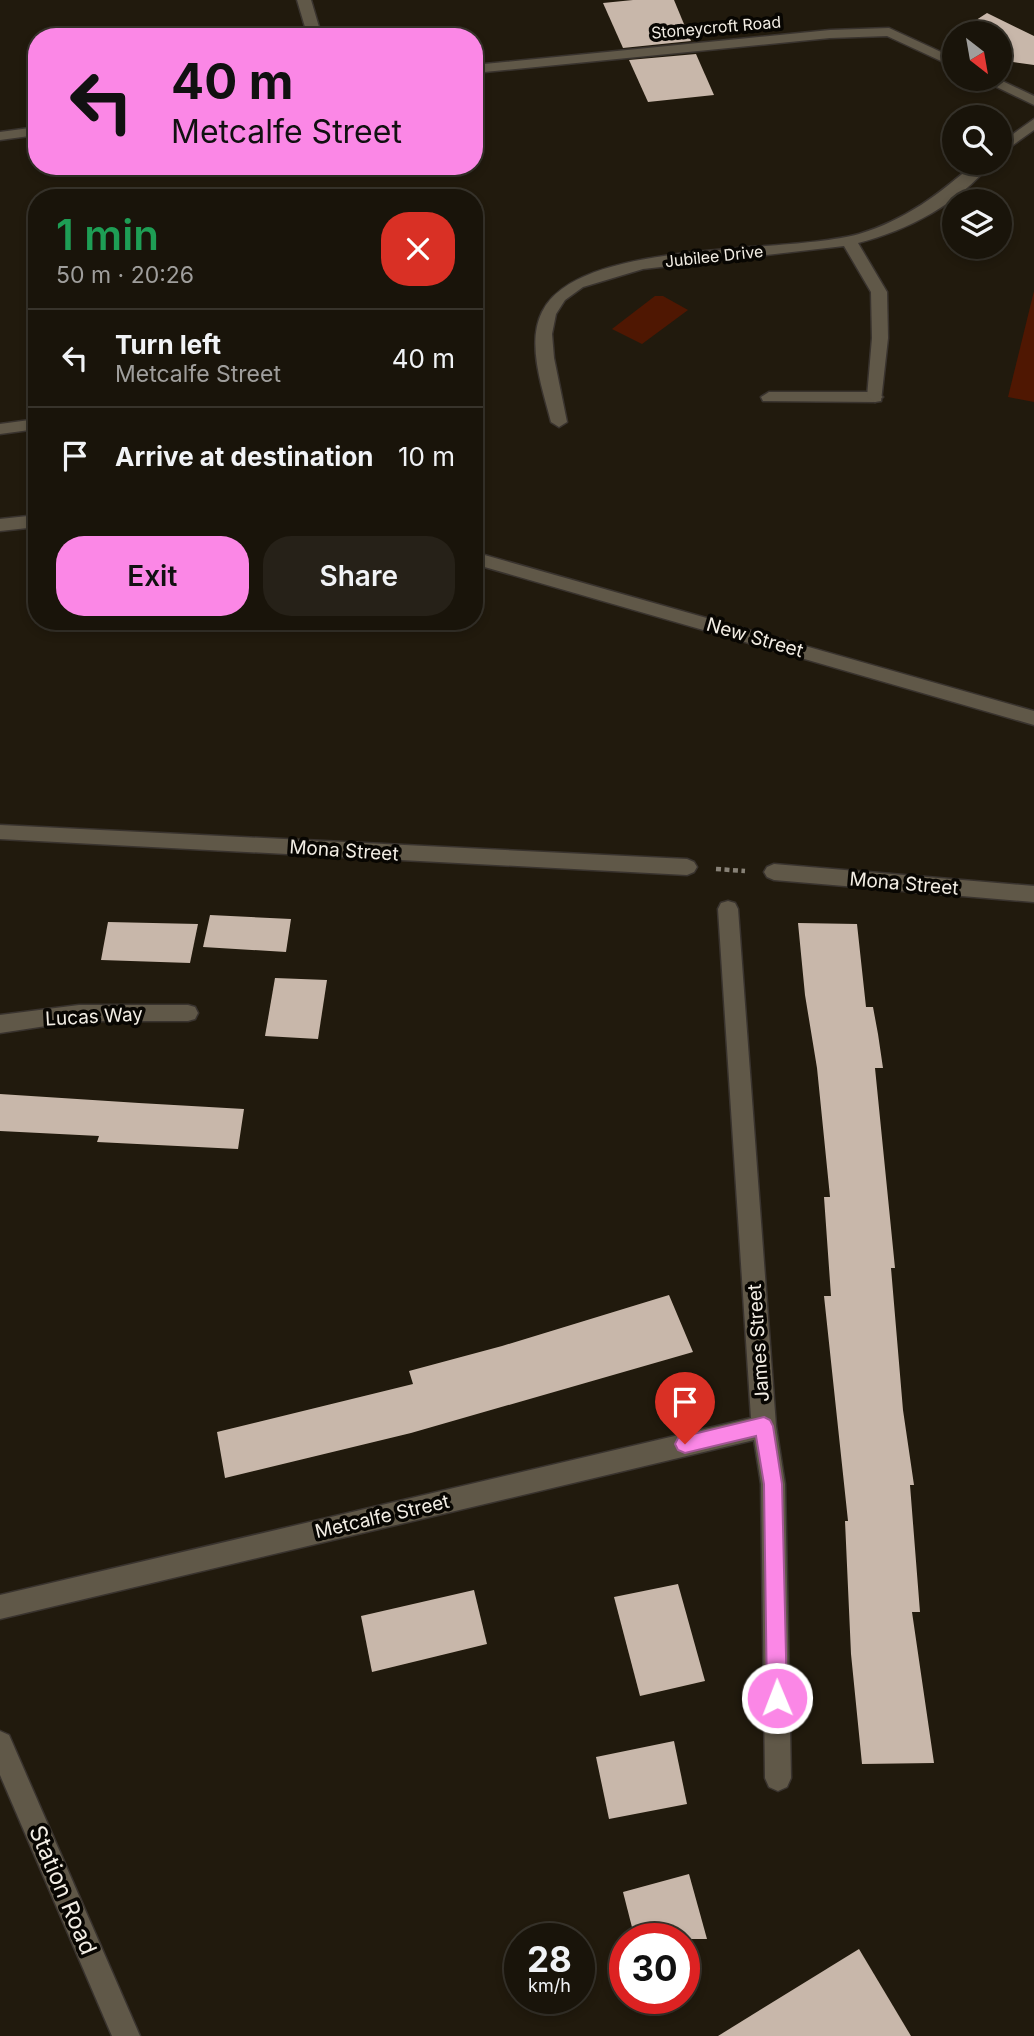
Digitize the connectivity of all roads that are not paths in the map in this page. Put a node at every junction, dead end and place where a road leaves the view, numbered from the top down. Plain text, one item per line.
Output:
1 (304, 0) edge
2 (312, 28) edge
3 (942, 57) edge
4 (483, 68) edge
5 (1012, 91) edge
6 (1034, 101) edge
7 (1034, 123) edge
8 (28, 132) edge
9 (0, 136) edge
10 (1012, 141) edge
11 (970, 175) edge
12 (849, 241) junction
13 (769, 397) dead end
14 (559, 422) dead end
15 (28, 425) edge
16 (0, 429) edge
17 (28, 522) edge
18 (0, 525) edge
19 (483, 561) edge
20 (1034, 718) edge
21 (0, 832) edge
22 (687, 867) road end
23 (774, 872) road end
24 (1034, 894) edge
25 (728, 909) dead end
26 (188, 1013) dead end
27 (0, 1024) edge
28 (764, 1426) junction
29 (0, 1607) edge
30 (0, 1744) edge
31 (778, 1778) dead end
32 (126, 2036) edge

1 - 2 street
3 - 4 street, Stoneycroft Road
5 - 6 street
7 - 10 street
8 - 9 street
11 - 12 street, Jubilee Drive
12 - 13 street
12 - 14 street, Jubilee Drive
15 - 16 street
17 - 18 street
19 - 20 street, New Street
21 - 22 street, Mona Street
23 - 24 street, Mona Street
25 - 28 street, James Street
26 - 27 street, Lucas Way
28 - 29 street, Metcalfe Street
28 - 31 street, James Street
30 - 32 street, Station Road

